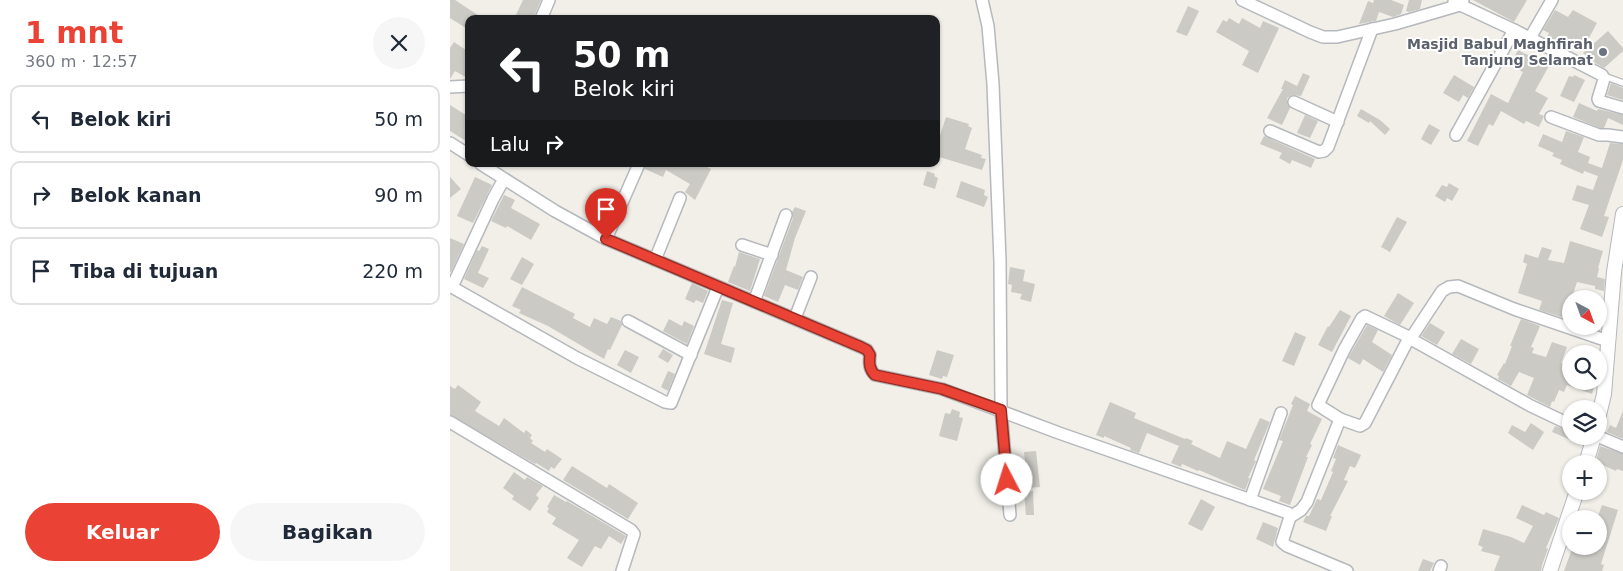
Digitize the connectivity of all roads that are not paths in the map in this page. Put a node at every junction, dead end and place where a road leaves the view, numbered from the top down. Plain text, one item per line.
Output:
1 (550, 0) edge
2 (982, 0) edge
3 (1244, 0) edge
4 (1552, 0) edge
5 (1458, 2) edge
6 (543, 15) edge
7 (1372, 29) junction
8 (1514, 30) junction
9 (1530, 38) junction
10 (1604, 76) junction
11 (1623, 83) edge
12 (465, 86) edge
13 (450, 87) edge
14 (1294, 102) dead end
15 (1623, 108) edge
16 (1551, 117) dead end
17 (1338, 122) junction
18 (1270, 131) dead end
19 (1456, 135) dead end
20 (1623, 137) edge
21 (450, 143) edge
22 (465, 152) edge
23 (486, 167) edge
24 (638, 167) edge
25 (504, 179) junction
26 (680, 198) dead end
27 (1623, 214) edge
28 (786, 215) dead end
29 (606, 239) junction
30 (742, 245) dead end
31 (772, 255) junction
32 (655, 260) junction
33 (811, 277) dead end
34 (1618, 284) edge
35 (451, 286) edge
36 (718, 288) junction
37 (754, 302) junction
38 (796, 318) junction
39 (628, 321) dead end
40 (1409, 338) junction
41 (1608, 341) junction
42 (692, 355) junction
43 (1603, 400) edge
44 (1001, 410) junction
45 (1281, 413) dead end
46 (1340, 420) junction
47 (1562, 421) edge
48 (450, 422) edge
49 (1607, 440) edge
50 (1623, 447) edge
51 (1250, 500) junction
52 (1574, 500) edge
53 (1010, 515) dead end
54 (1290, 517) junction
55 (622, 571) edge
56 (1348, 571) edge
57 (1550, 571) edge

1 - 6 street
2 - 44 street
3 - 7 street
4 - 9 street
5 - 7 street
5 - 8 street
7 - 17 street
8 - 9 street
8 - 19 street
9 - 10 street
10 - 11 lane
10 - 15 street
12 - 13 street
14 - 17 street
16 - 20 street
17 - 18 street
21 - 22 street
23 - 25 street
24 - 29 street
25 - 29 street
25 - 35 street
26 - 32 street
27 - 34 street
28 - 31 street
29 - 32 street
30 - 31 street
31 - 37 street
32 - 36 street
33 - 38 street
34 - 41 street
35 - 42 street
36 - 37 street
36 - 42 street
37 - 38 street
38 - 44 street
39 - 42 street
40 - 41 street
40 - 46 street
40 - 46 street
40 - 47 street
41 - 43 street
44 - 51 street
44 - 53 street
45 - 51 street
46 - 54 street
48 - 55 street
49 - 50 street
51 - 54 street
52 - 57 street
54 - 56 street

